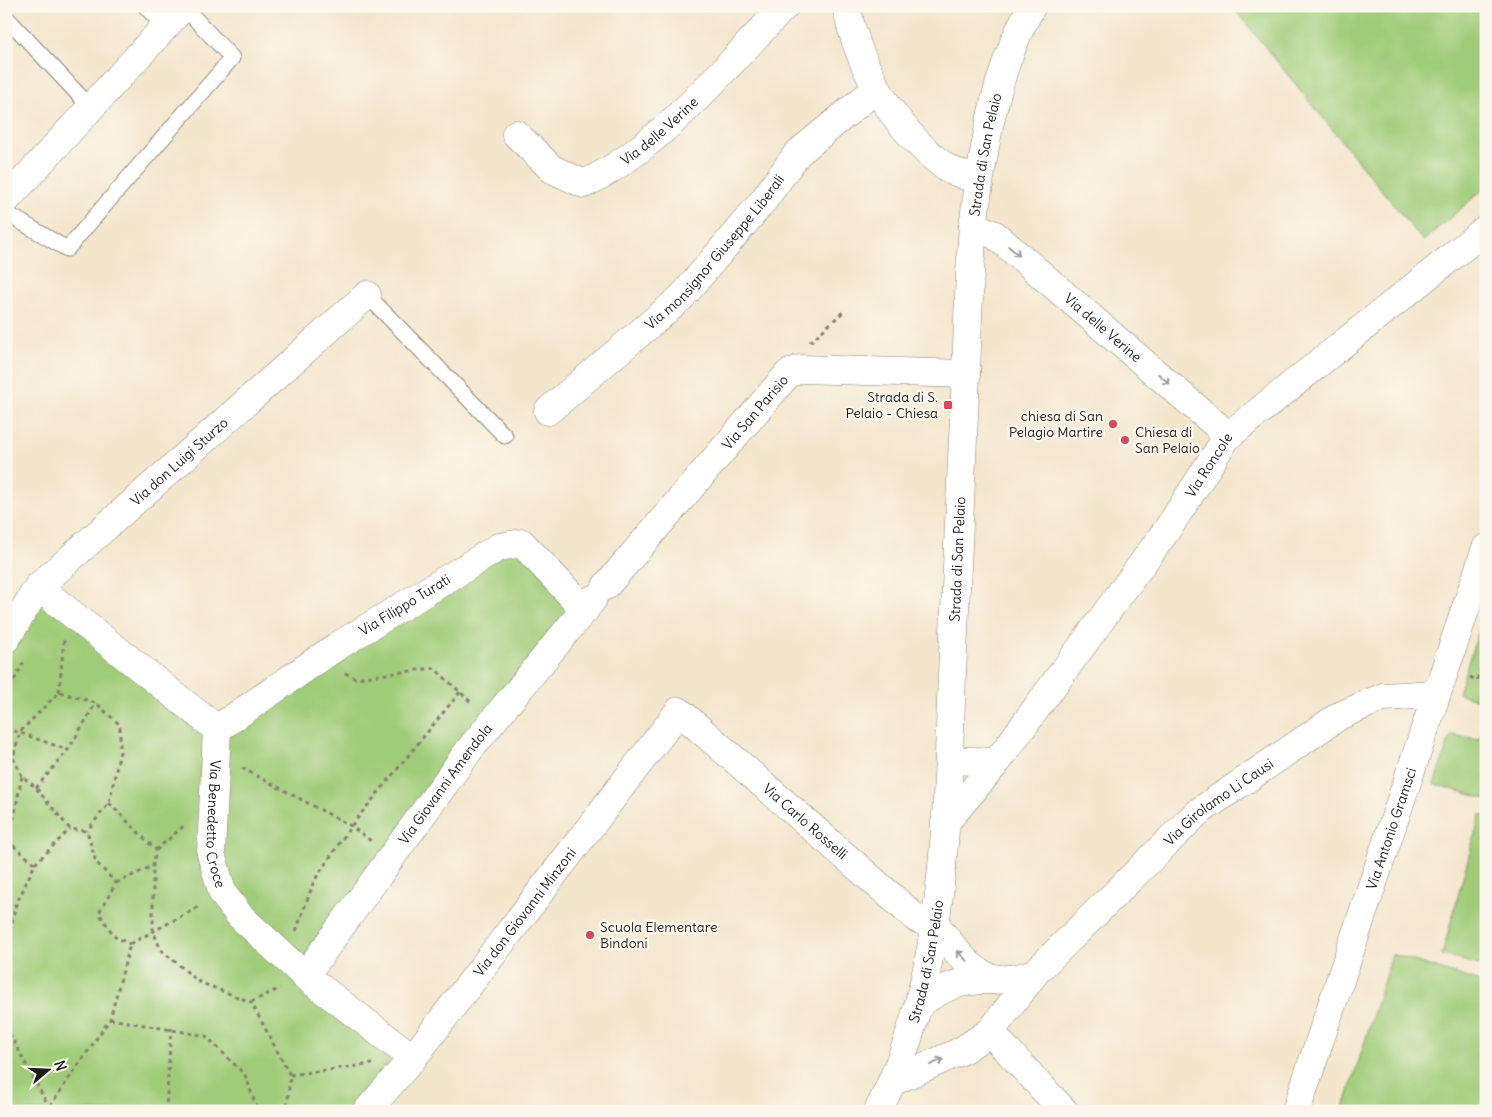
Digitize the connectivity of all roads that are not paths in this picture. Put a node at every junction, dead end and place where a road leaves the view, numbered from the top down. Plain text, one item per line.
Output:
1 (145, 6) edge
2 (184, 6) edge
3 (785, 6) edge
4 (846, 6) edge
5 (1032, 6) edge
6 (6, 17) edge
7 (165, 27) junction
8 (876, 89) junction
9 (91, 108) junction
10 (516, 134) dead end
11 (979, 181) junction
12 (6, 200) edge
13 (6, 213) edge
14 (973, 226) junction
15 (1486, 229) edge
16 (367, 295) joint
17 (966, 374) junction
18 (548, 411) dead end
19 (505, 436) dead end
20 (1227, 437) junction
21 (1486, 548) edge
22 (38, 587) junction
23 (595, 598) junction
24 (6, 639) edge
25 (1436, 694) junction
26 (679, 711) joint
27 (216, 741) junction
28 (949, 760) junction
29 (997, 762) junction
30 (945, 823) junction
31 (936, 926) junction
32 (296, 967) junction
33 (1036, 972) junction
34 (996, 980) junction
35 (919, 1004) junction
36 (990, 1032) junction
37 (413, 1058) junction
38 (892, 1082) junction
39 (367, 1111) edge
40 (878, 1111) edge
41 (1064, 1111) edge
42 (1296, 1111) edge

1 - 7 lane
2 - 7 street
2 - 13 lane
3 - 10 street, Via delle Verine
4 - 8 street
5 - 11 street, Strada di San Pelaio
6 - 9 lane
7 - 9 street
8 - 11 street
8 - 18 street, Via monsignor Giuseppe Liberali
9 - 12 street
11 - 14 street, Strada di San Pelaio
14 - 17 street, Strada di San Pelaio
14 -> 20 street, Via delle Verine
15 - 20 street, Via Roncole
16 - 19 lane
16 - 22 street, Via don Luigi Sturzo
17 - 23 street, Via San Parisio
17 - 28 street, Strada di San Pelaio
20 - 29 street, Via Roncole
21 - 25 street, Via Antonio Gramsci
22 - 24 street, Via don Luigi Sturzo
22 - 27 street
23 - 27 street, Via Filippo Turati
23 - 32 street, Via Giovanni Amendola
25 - 33 street, Via Girolamo Li Causi
25 - 42 street, Via Antonio Gramsci
26 - 31 street, Via Carlo Rosselli
26 - 37 street, Via don Giovanni Minzoni
27 - 32 street, Via Benedetto Croce
28 - 29 street
28 - 30 street, Strada di San Pelaio
29 - 30 street, Via Roncole
30 - 31 street, Strada di San Pelaio
34 -> 31 street
31 - 35 street, Strada di San Pelaio
32 - 37 street, Via Benedetto Croce
33 - 34 street, Via Girolamo Li Causi
33 - 36 street, Via Girolamo Li Causi
34 - 35 street, Via Girolamo Li Causi
35 - 38 street, Strada di San Pelaio
38 -> 36 street, Via Girolamo Li Causi
36 - 41 street
37 - 39 street, Via don Giovanni Minzoni
38 - 40 street, Strada di San Pelaio

